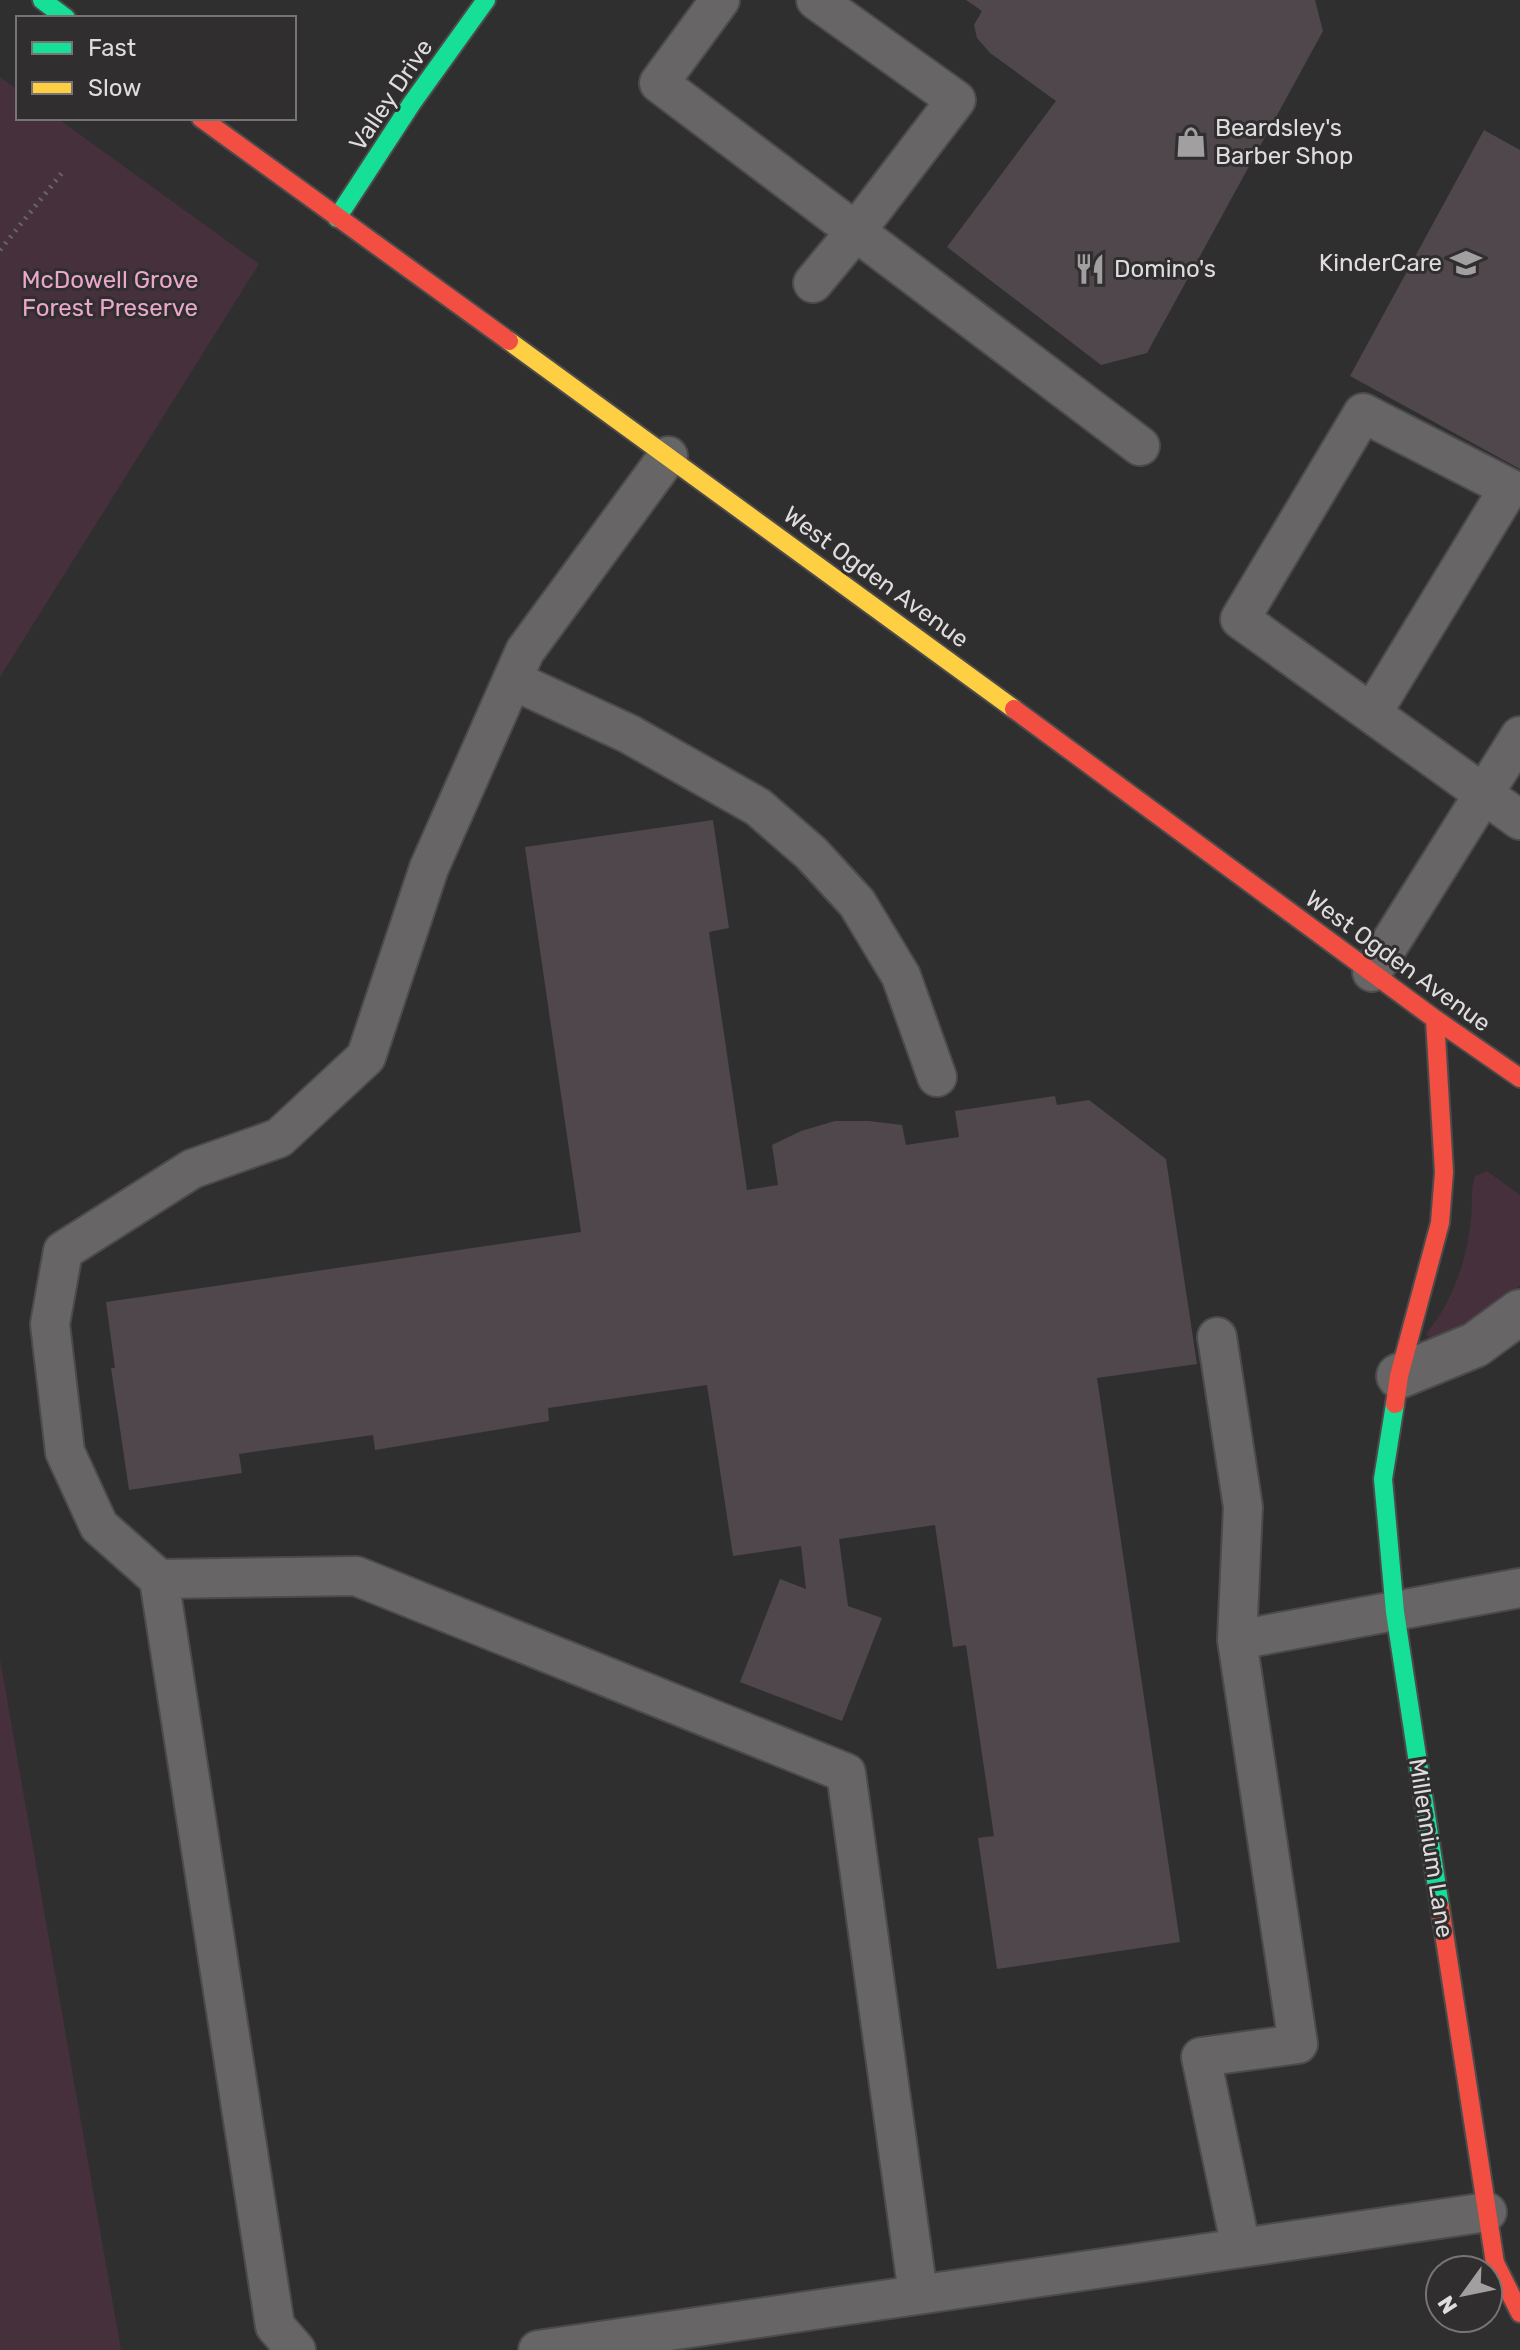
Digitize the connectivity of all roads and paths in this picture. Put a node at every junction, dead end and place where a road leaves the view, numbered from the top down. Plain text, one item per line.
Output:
1 (42, 0) edge
2 (486, 0) edge
3 (720, 0) edge
4 (816, 0) edge
5 (63, 16) edge
6 (204, 120) edge
7 (65, 169) dead end
8 (337, 218) junction
9 (856, 231) junction
10 (0, 250) edge
11 (813, 283) dead end
12 (1140, 446) dead end
13 (668, 456) junction
14 (512, 680) junction
15 (1372, 713) junction
16 (1520, 736) edge
17 (1484, 793) junction
18 (1520, 820) edge
19 (1372, 972) junction
20 (1435, 1019) junction
21 (937, 1077) dead end
22 (1520, 1078) edge
23 (1520, 1312) edge
24 (1217, 1337) dead end
25 (1399, 1376) junction
26 (159, 1579) junction
27 (1520, 1588) edge
28 (1395, 1612) junction
29 (1237, 1640) junction
30 (1487, 2212) junction
31 (1241, 2248) junction
32 (918, 2294) junction
33 (1520, 2313) edge
34 (296, 2350) edge
35 (538, 2350) edge

1 - 5 main road
2 - 8 main road, Valley Drive
3 - 9 lane
4 - 9 lane
6 - 8 main road, West Ogden Avenue
7 - 10 path
8 - 13 main road, West Ogden Avenue
9 - 11 lane
9 - 12 lane
13 - 14 lane
13 - 19 main road, West Ogden Avenue
14 - 21 lane
14 - 26 lane
15 - 15 lane
15 - 17 lane
16 - 17 lane
17 - 18 lane
17 - 19 lane
19 - 20 main road, West Ogden Avenue
20 - 22 main road, West Ogden Avenue
20 - 25 main road, Millennium Lane
23 - 25 street
24 - 29 lane
25 - 28 main road, Millennium Lane
26 - 32 lane
26 - 34 lane
27 - 28 lane
28 - 29 lane
28 - 30 main road, Millennium Lane
29 - 31 lane
30 - 31 lane
30 - 33 main road, Millennium Lane
31 - 32 lane
32 - 35 lane

